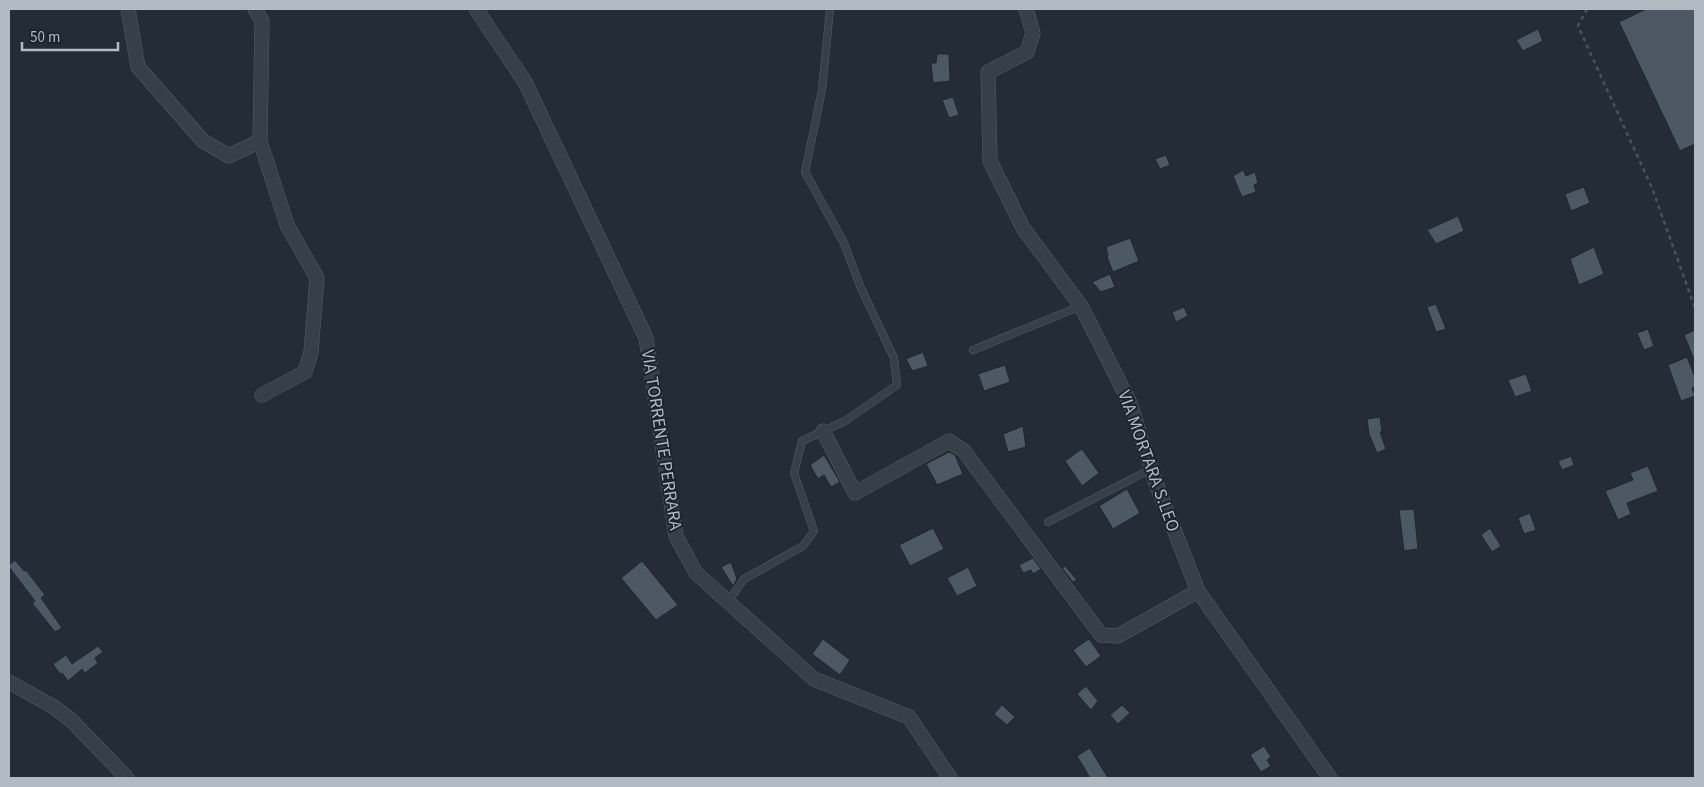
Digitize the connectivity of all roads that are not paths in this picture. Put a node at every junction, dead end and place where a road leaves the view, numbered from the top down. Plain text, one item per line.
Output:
1 (128, 9) edge
2 (255, 9) edge
3 (476, 9) edge
4 (830, 9) edge
5 (1026, 9) edge
6 (260, 141) junction
7 (1081, 306) junction
8 (972, 350) dead end
9 (262, 395) dead end
10 (823, 431) junction
11 (1151, 468) junction
12 (1048, 522) dead end
13 (1198, 592) junction
14 (728, 602) junction
15 (9, 682) edge
16 (127, 778) edge
17 (950, 778) edge
18 (1330, 778) edge

1 - 6 street
2 - 6 street
3 - 14 street, VIA TORRENTE PERRARA
4 - 10 lane
5 - 7 street, VIA MORTARA S.LEO
6 - 9 street
7 - 8 lane
7 - 11 street, VIA MORTARA S.LEO
10 - 13 street
10 - 14 lane
11 - 12 lane
11 - 13 street, VIA MORTARA S.LEO
13 - 18 street, VIA MORTARA S.LEO
14 - 17 street, VIA TORRENTE PERRARA
15 - 16 street

